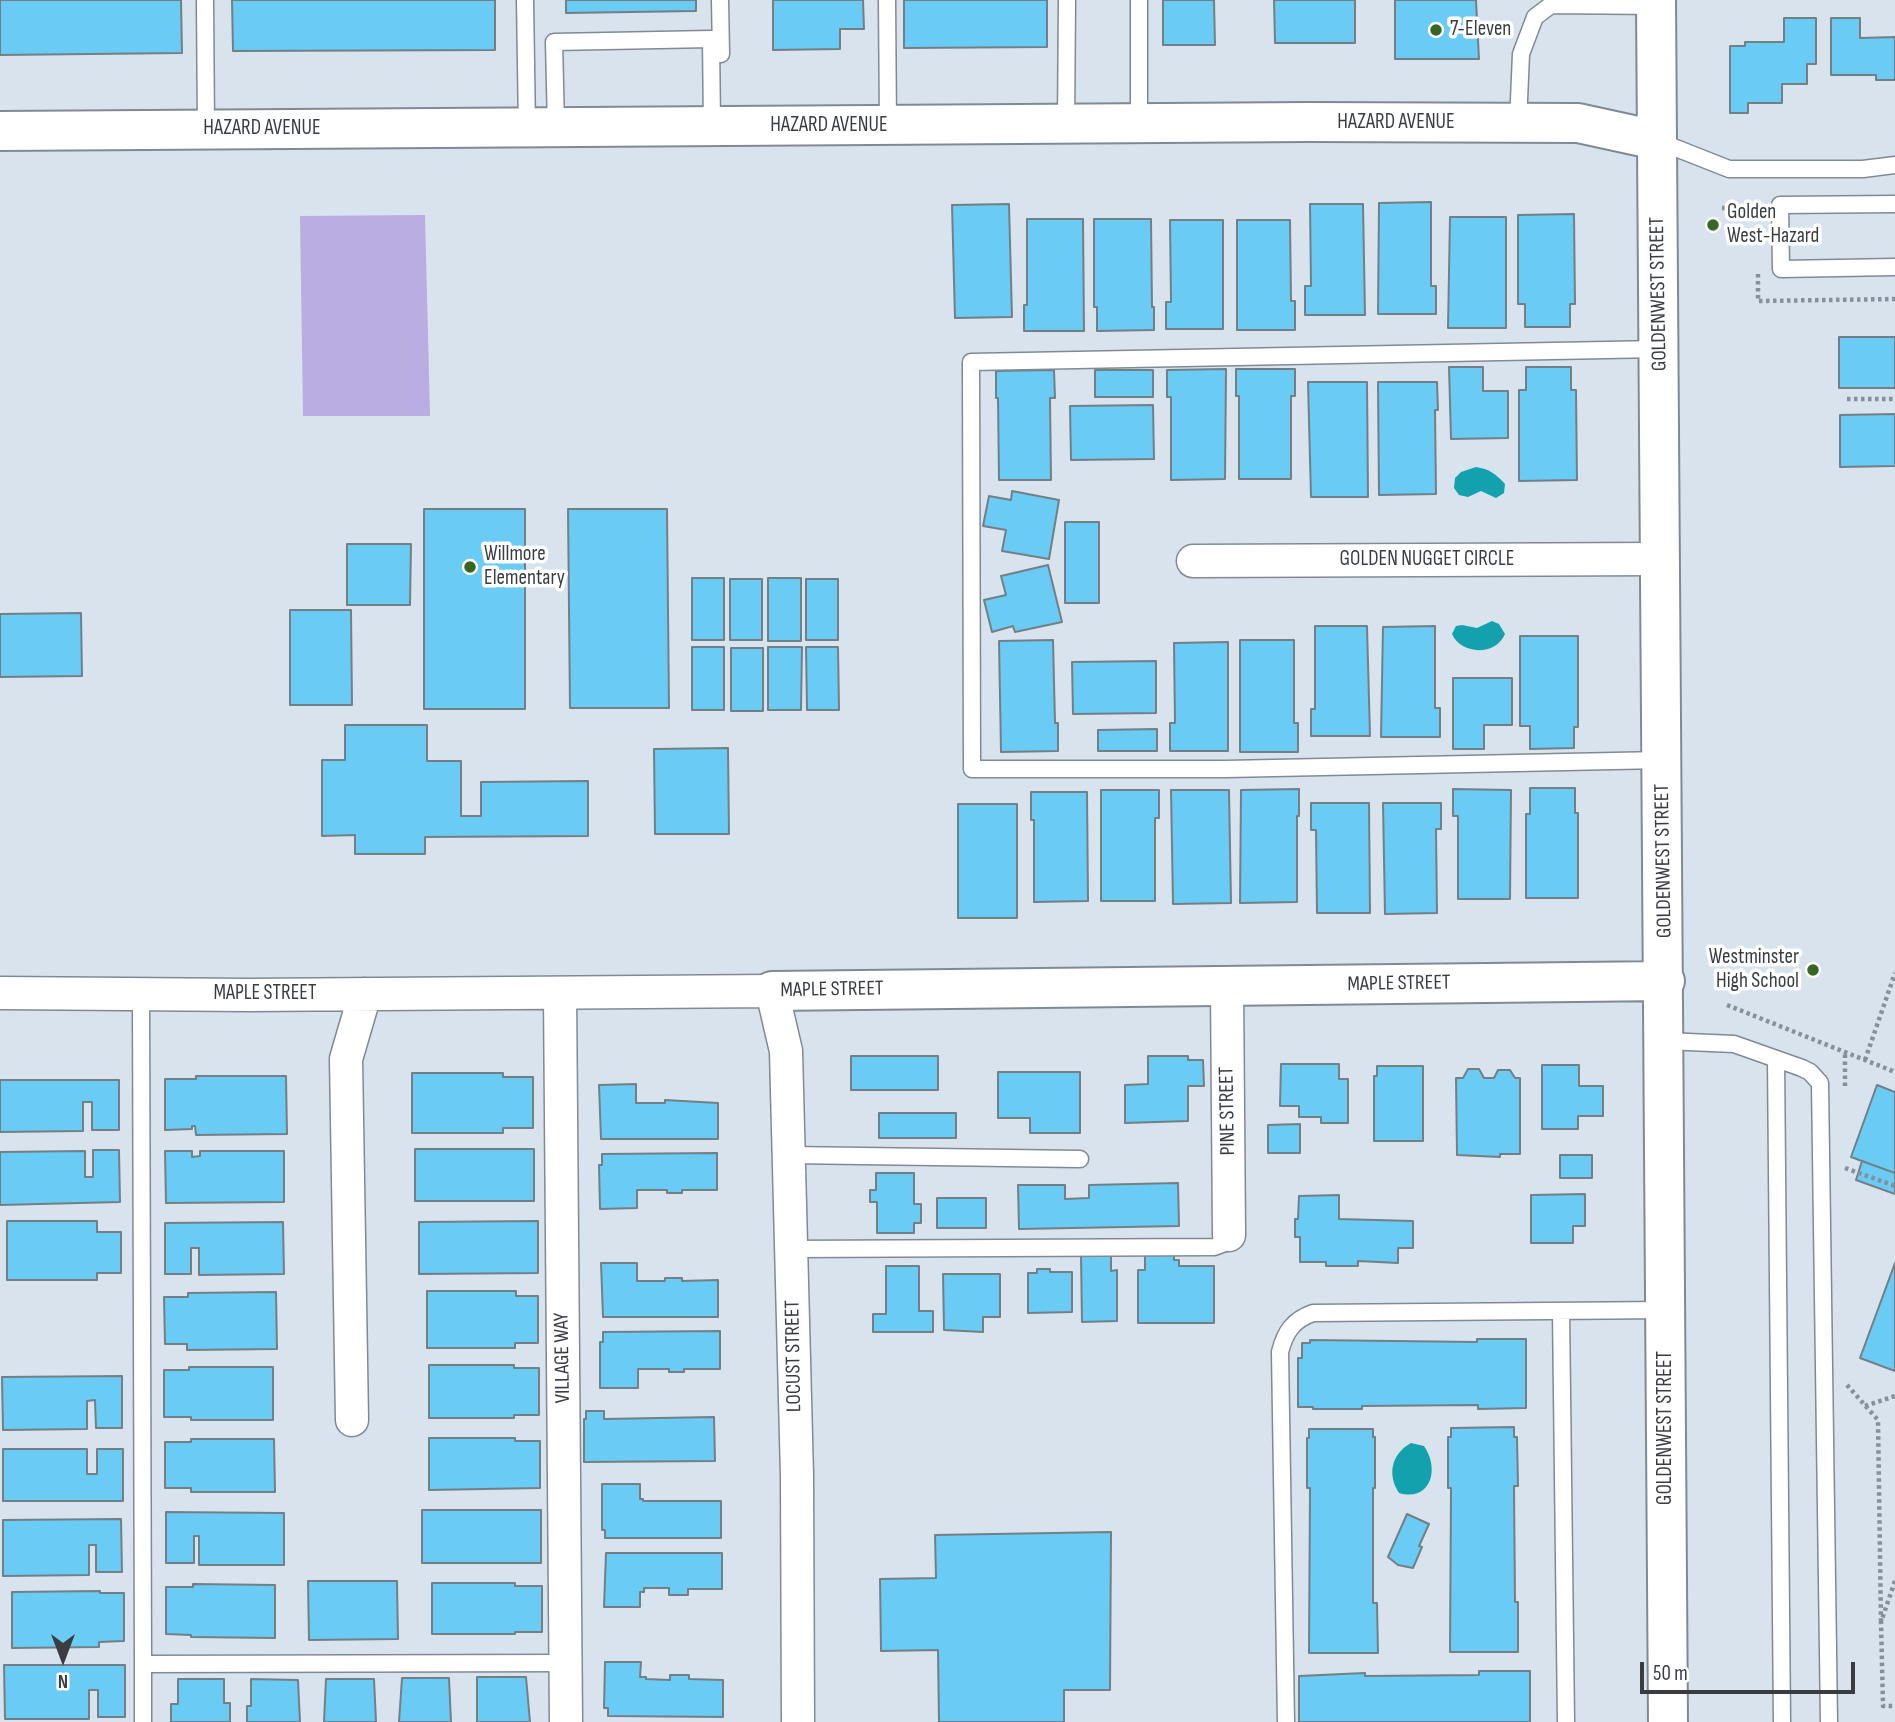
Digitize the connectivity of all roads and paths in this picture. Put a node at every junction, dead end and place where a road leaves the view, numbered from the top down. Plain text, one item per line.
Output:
1 (205, 0) edge
2 (525, 0) edge
3 (720, 0) edge
4 (887, 0) edge
5 (1067, 0) edge
6 (1139, 0) edge
7 (1656, 3) edge
8 (1518, 123) junction
9 (1066, 124) junction
10 (1139, 124) junction
11 (888, 125) junction
12 (717, 126) junction
13 (541, 127) junction
14 (206, 130) junction
15 (0, 131) edge
16 (1656, 140) junction
17 (1895, 165) edge
18 (1895, 204) edge
19 (1895, 267) edge
20 (1659, 349) junction
21 (1895, 399) edge
22 (1847, 400) dead end
23 (1660, 559) junction
24 (1193, 561) dead end
25 (1662, 760) junction
26 (1895, 973) edge
27 (1665, 981) junction
28 (1227, 986) junction
29 (772, 991) junction
30 (0, 993) edge
31 (365, 993) junction
32 (560, 993) junction
33 (141, 994) junction
34 (1727, 1005) dead end
35 (1665, 1041) junction
36 (1776, 1059) junction
37 (1865, 1060) junction
38 (1895, 1072) edge
39 (789, 1155) junction
40 (1080, 1159) dead end
41 (1845, 1181) dead end
42 (1895, 1186) edge
43 (1229, 1235) joint
44 (792, 1249) junction
45 (1666, 1310) junction
46 (1561, 1311) junction
47 (1847, 1384) dead end
48 (1895, 1396) edge
49 (1865, 1406) junction
50 (352, 1420) dead end
51 (1895, 1581) edge
52 (1881, 1622) junction
53 (567, 1663) junction
54 (143, 1664) junction
55 (1895, 1706) edge
56 (143, 1722) edge
57 (566, 1722) edge
58 (799, 1722) edge
59 (1286, 1722) edge
60 (1566, 1722) edge
61 (1668, 1722) edge
62 (1782, 1722) edge
63 (1829, 1722) edge

1 - 14 lane
2 - 13 lane
3 - 12 lane
4 - 11 lane
5 - 9 lane
6 - 10 lane
7 - 8 lane
7 - 16 street, GOLDENWEST STREET
8 - 10 street, HAZARD AVENUE
8 - 16 street, HAZARD AVENUE
9 - 10 street, HAZARD AVENUE
9 - 11 street, HAZARD AVENUE
11 - 12 street, HAZARD AVENUE
12 - 13 street, HAZARD AVENUE
12 - 13 lane
13 - 14 street, HAZARD AVENUE
14 - 15 street, HAZARD AVENUE
16 - 17 lane
16 - 20 street, GOLDENWEST STREET
18 - 19 lane
20 - 23 street, GOLDENWEST STREET
20 - 25 lane
21 - 22 path
23 - 24 street, GOLDEN NUGGET CIRCLE
23 - 25 street, GOLDENWEST STREET
25 - 27 street, GOLDENWEST STREET
26 - 37 path
27 - 28 street, MAPLE STREET
27 - 35 street, GOLDENWEST STREET
28 - 29 street, MAPLE STREET
28 - 43 street, PINE STREET
29 - 32 street, MAPLE STREET
29 - 39 street, LOCUST STREET
30 - 33 street, MAPLE STREET
31 - 32 street, MAPLE STREET
31 - 33 street, MAPLE STREET
31 - 50 street
32 - 53 street, VILLAGE WAY
33 - 54 lane
34 - 37 path
35 - 36 lane
35 - 45 street, GOLDENWEST STREET
36 - 62 lane
36 - 63 lane
37 - 38 path
39 - 40 lane
39 - 44 street, LOCUST STREET
41 - 42 path
43 - 44 lane
44 - 58 street, LOCUST STREET
45 - 46 lane
45 - 61 street, GOLDENWEST STREET
46 - 59 lane
46 - 60 lane
47 - 49 path
48 - 49 path
49 - 52 path
51 - 52 path
52 - 55 path
53 - 54 lane
53 - 57 street, VILLAGE WAY
54 - 56 lane

